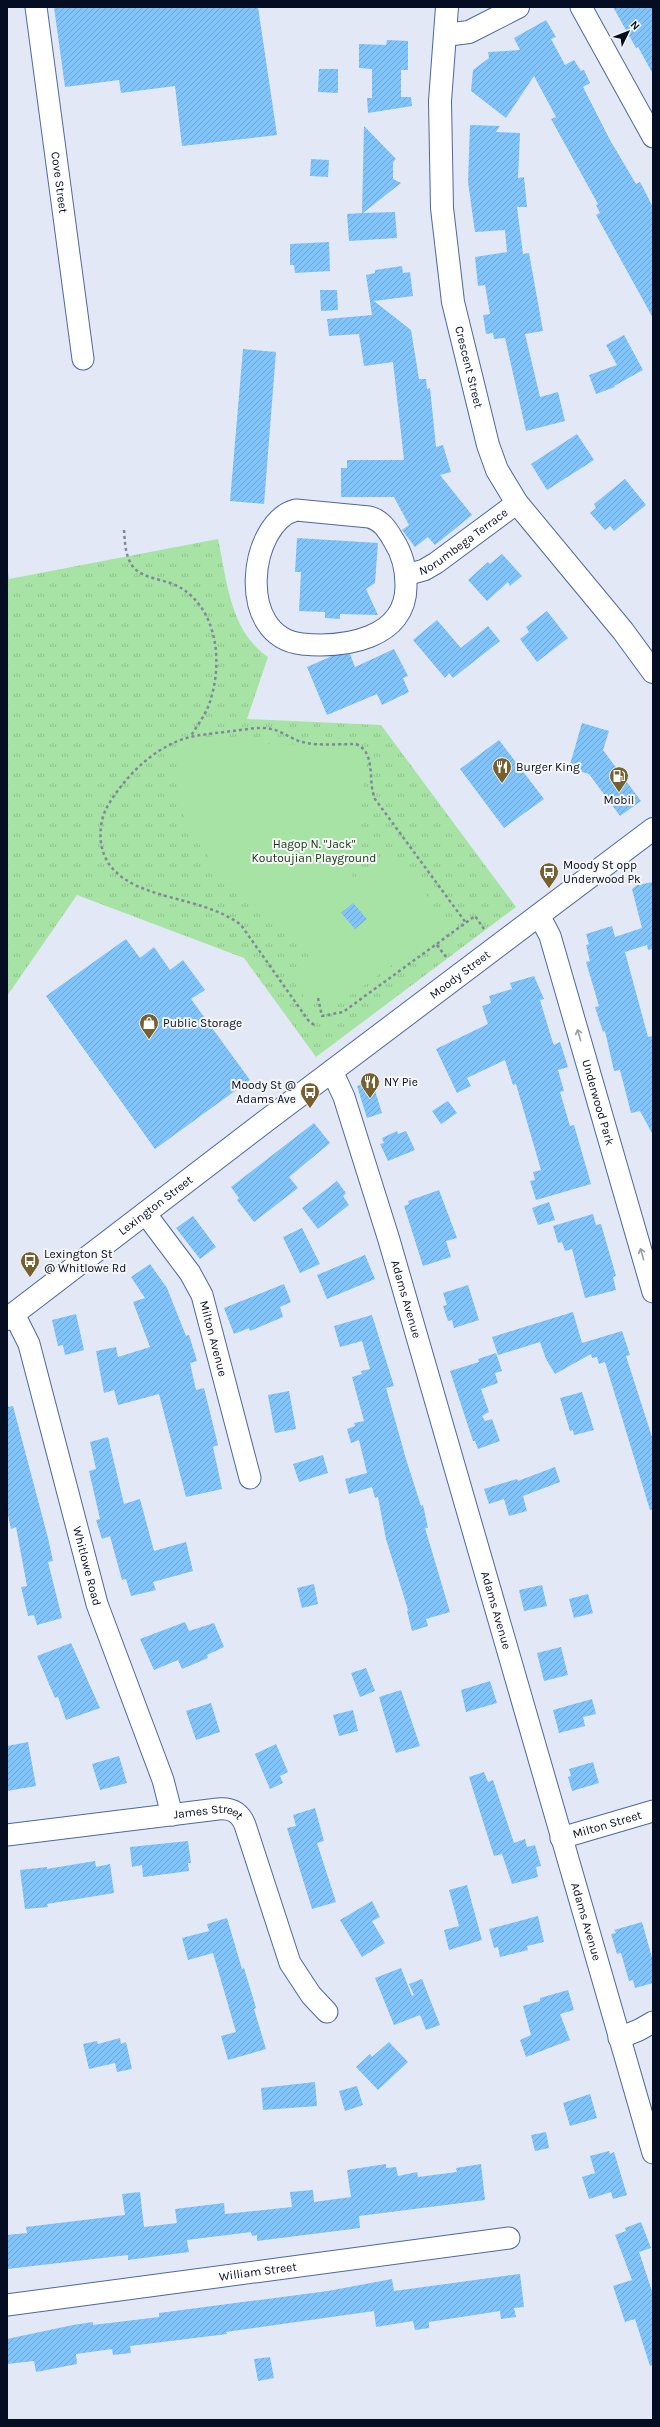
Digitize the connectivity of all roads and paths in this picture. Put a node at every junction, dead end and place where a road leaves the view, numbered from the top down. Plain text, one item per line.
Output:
1 (36, 7) edge
2 (448, 7) edge
3 (518, 7) edge
4 (581, 7) edge
5 (445, 35) junction
6 (653, 137) edge
7 (83, 359) dead end
8 (517, 503) junction
9 (124, 530) dead end
10 (406, 575) junction
11 (653, 672) edge
12 (190, 737) junction
13 (653, 829) edge
14 (539, 915) junction
15 (466, 923) junction
16 (484, 929) junction
17 (478, 934) dead end
18 (488, 934) dead end
19 (437, 945) junction
20 (452, 952) dead end
21 (318, 998) dead end
22 (314, 1026) dead end
23 (332, 1071) junction
24 (267, 1120) joint
25 (145, 1213) junction
26 (653, 1292) edge
27 (10, 1317) edge
28 (250, 1478) dead end
29 (653, 1811) edge
30 (172, 1815) junction
31 (7, 1835) edge
32 (561, 1838) junction
33 (327, 2012) dead end
34 (653, 2022) edge
35 (619, 2038) junction
36 (653, 2153) edge
37 (508, 2238) dead end
38 (7, 2305) edge

1 - 7 street, Cove Street
2 - 5 street, Crescent Street
3 - 5 street
4 - 6 street
5 - 8 street, Crescent Street
8 - 10 street, Norumbega Terrace
8 - 11 street, Crescent Street
9 - 12 path
10 - 10 street, Norumbega Terrace
12 - 15 path
12 - 22 path
13 - 14 street, Moody Street
14 - 23 street, Moody Street
26 -> 14 street, Underwood Park
15 - 16 path
15 - 19 path
16 - 17 path
16 - 18 path
19 - 20 path
19 - 21 path
23 - 24 street, Moody Street
23 - 32 street, Adams Avenue
24 - 25 street, Lexington Street
25 - 27 street, Lexington Street
25 - 28 street, Milton Avenue
27 - 30 street, Whitlowe Road
29 - 32 street, Milton Street
30 - 31 street, James Street
30 - 33 street, James Street
32 - 35 street, Adams Avenue
34 - 35 street
35 - 36 street, Adams Avenue
37 - 38 street, William Street

